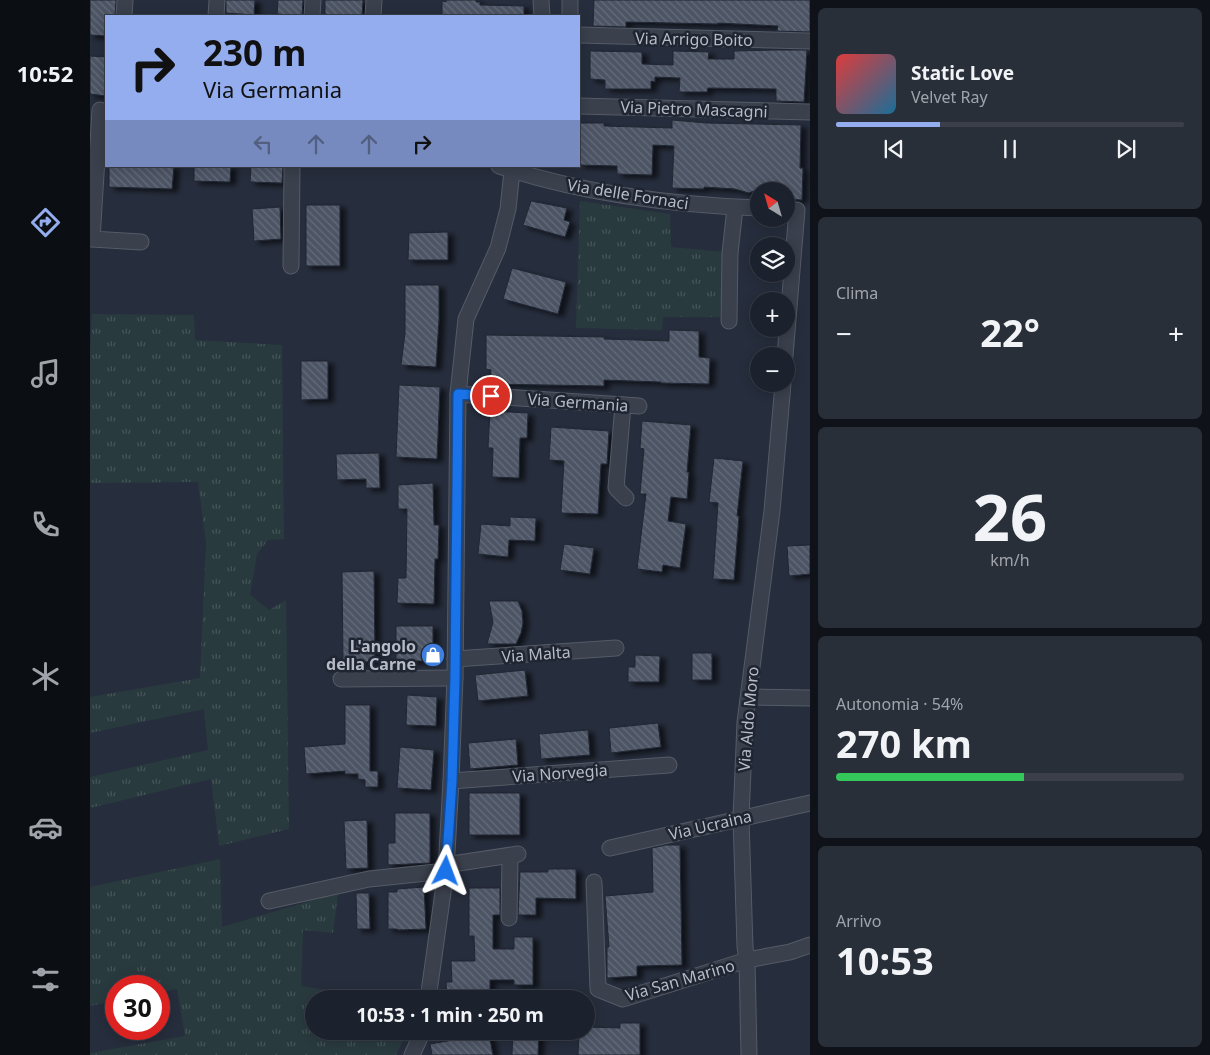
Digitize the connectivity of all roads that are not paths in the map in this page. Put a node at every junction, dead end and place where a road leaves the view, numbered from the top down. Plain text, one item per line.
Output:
1 (125, 0) edge
2 (217, 0) edge
3 (312, 0) edge
4 (374, 0) edge
5 (541, 0) edge
6 (570, 0) edge
7 (124, 15) edge
8 (216, 15) edge
9 (312, 15) edge
10 (373, 15) edge
11 (542, 15) edge
12 (570, 15) edge
13 (580, 35) edge
14 (810, 41) edge
15 (580, 106) edge
16 (99, 110) edge
17 (810, 112) edge
18 (292, 167) edge
19 (505, 168) edge
20 (735, 208) junction
21 (750, 208) edge
22 (798, 210) edge
23 (141, 242) dead end
24 (291, 266) dead end
25 (729, 321) dead end
26 (786, 347) edge
27 (782, 392) edge
28 (458, 394) junction
29 (623, 405) junction
30 (639, 406) dead end
31 (626, 498) dead end
32 (616, 648) dead end
33 (455, 659) junction
34 (342, 678) dead end
35 (455, 678) junction
36 (749, 697) junction
37 (810, 698) edge
38 (669, 765) dead end
39 (452, 781) junction
40 (810, 803) edge
41 (741, 818) junction
42 (610, 848) dead end
43 (446, 868) junction
44 (594, 882) dead end
45 (269, 901) dead end
46 (509, 918) dead end
47 (810, 945) edge
48 (747, 960) junction
49 (429, 990) edge
50 (419, 1040) edge
51 (412, 1055) edge
52 (749, 1055) edge

1 - 7 street
2 - 8 street
3 - 9 street
4 - 10 street
5 - 11 street
6 - 12 street
13 - 14 street, Via Arrigo Boito
15 - 17 street, Via Pietro Mascagni
16 - 23 street
18 - 24 street
19 - 20 street, Via delle Fornaci
19 - 28 street
20 - 21 street, Via delle Fornaci
20 - 25 street
22 - 26 street
27 - 36 street, Via Aldo Moro
28 - 29 street, Via Germania
28 - 33 street
29 - 30 street, Via Germania
29 - 31 street
32 - 33 street, Via Malta
33 - 35 street
34 - 35 street
35 - 39 street
36 - 37 street
36 - 41 street, Via Aldo Moro
38 - 39 street, Via Norvegia
39 - 43 street
40 - 41 street, Via Ucraina
41 - 42 street, Via Ucraina
41 - 48 street, Via Aldo Moro
43 - 45 street
43 - 46 street
43 - 49 street
44 - 48 street, Via San Marino
47 - 48 street, Via San Marino
48 - 52 street, Via Aldo Moro
50 - 51 street

